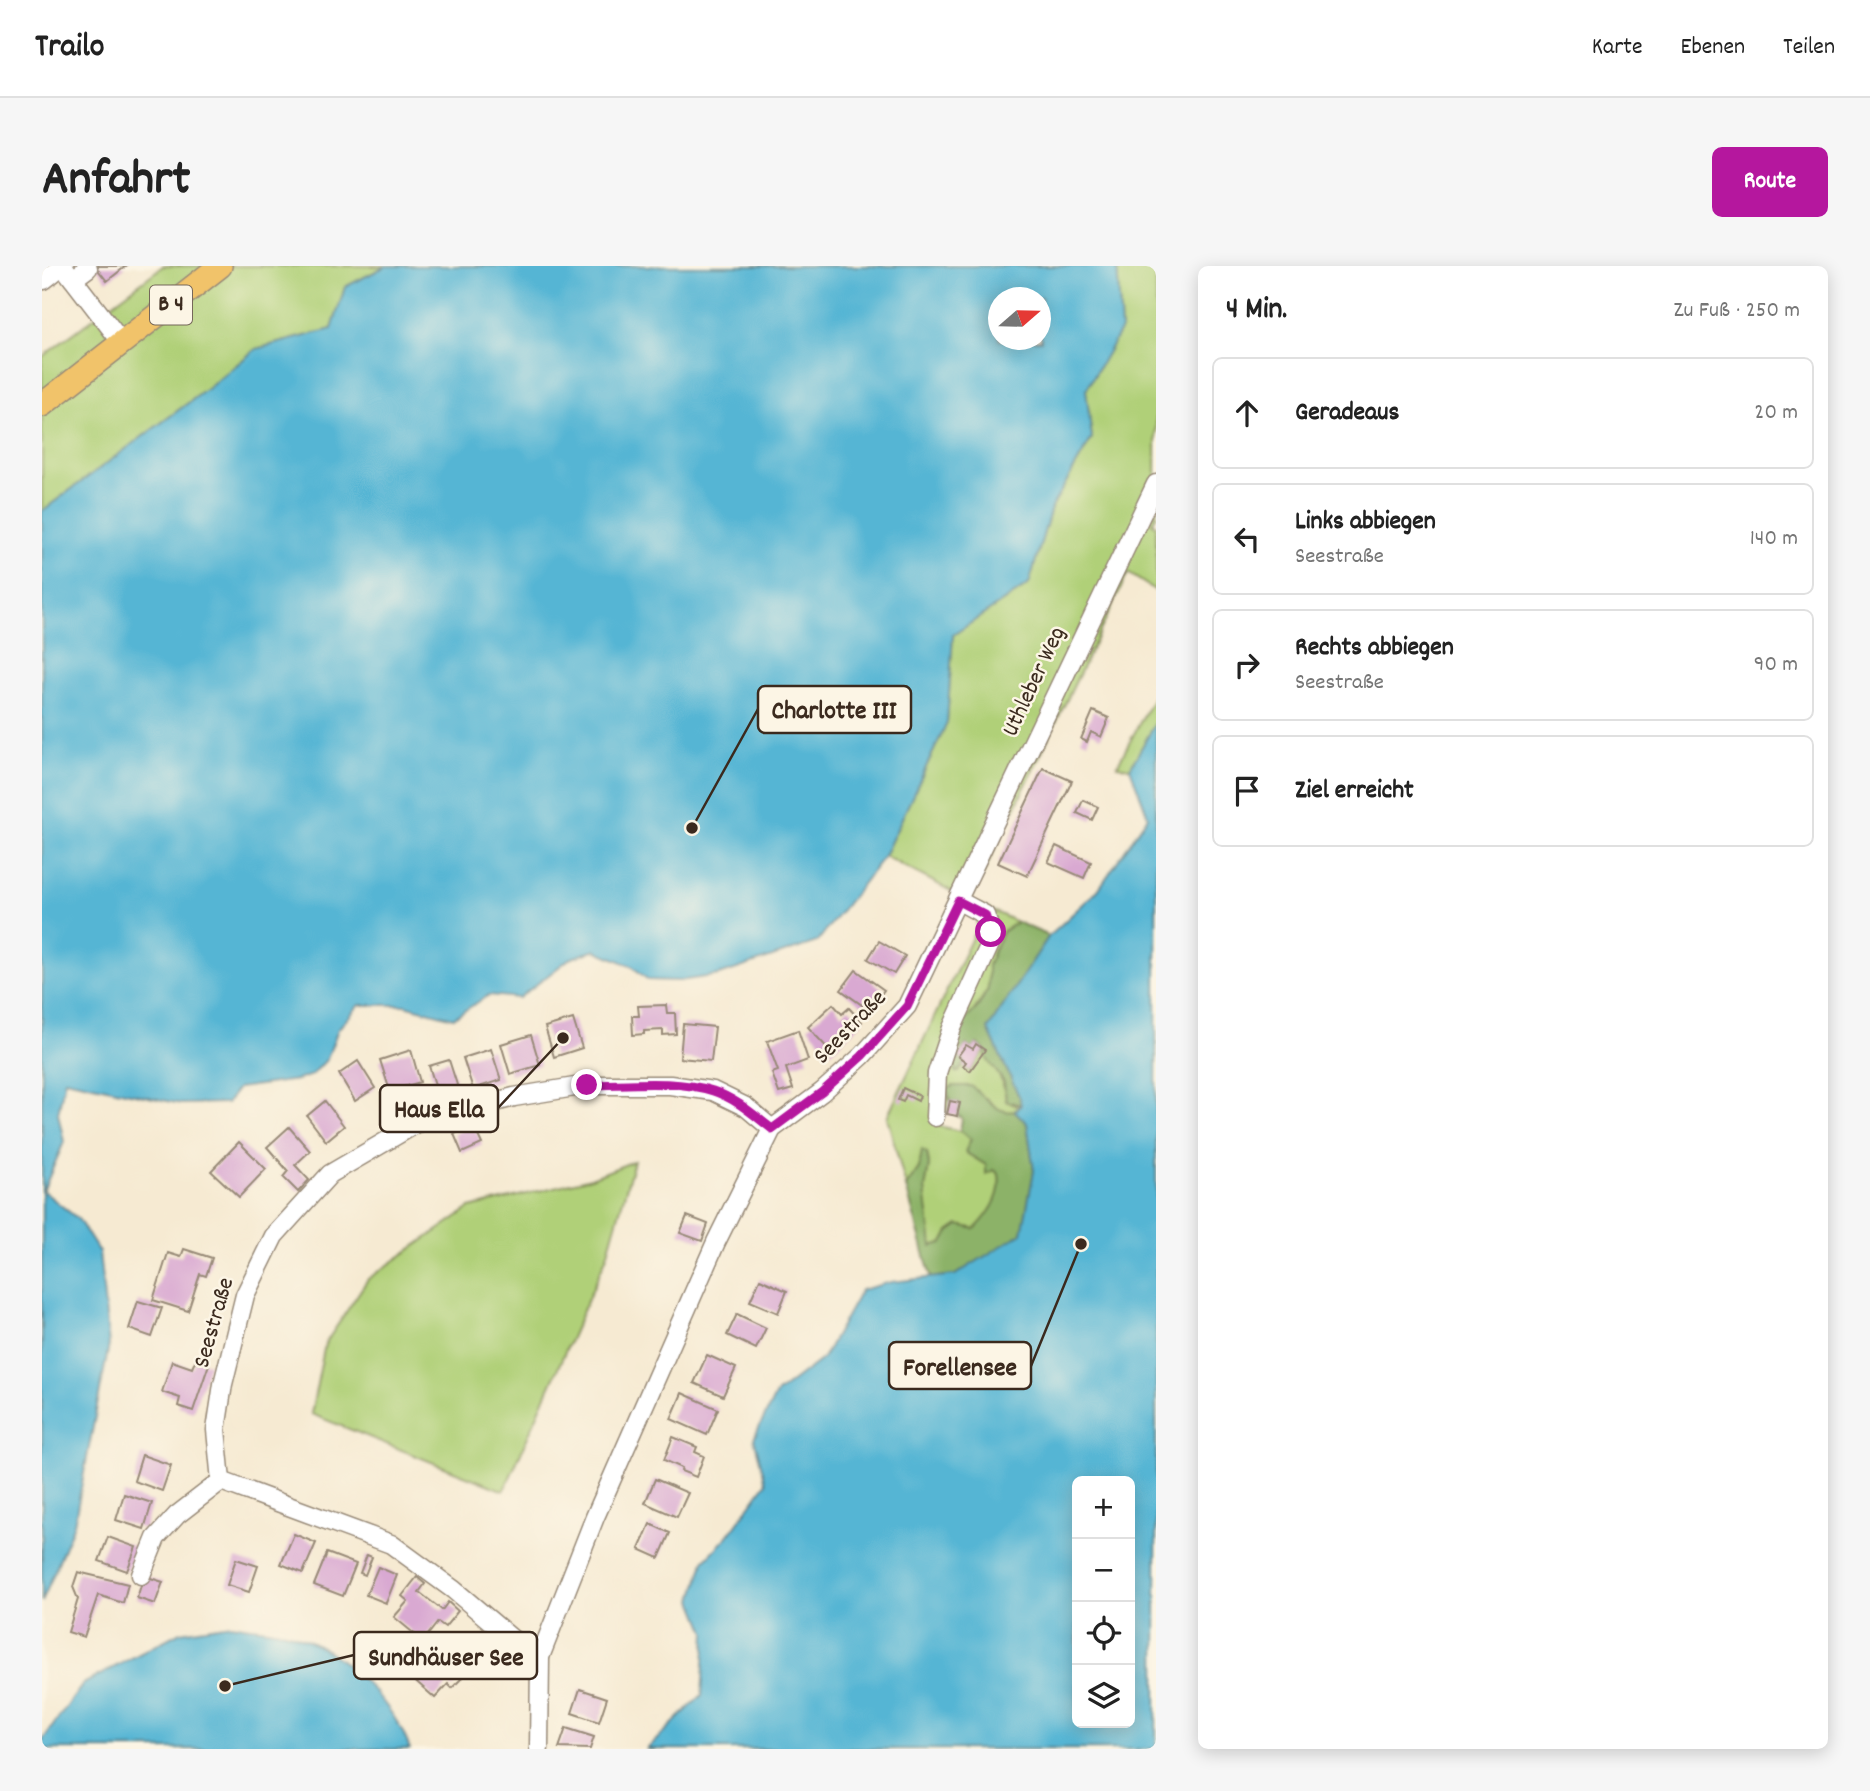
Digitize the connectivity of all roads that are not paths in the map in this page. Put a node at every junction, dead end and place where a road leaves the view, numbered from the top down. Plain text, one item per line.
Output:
1 (220, 266) edge
2 (88, 267) edge
3 (66, 270) edge
4 (43, 280) edge
5 (123, 344) junction
6 (42, 405) edge
7 (1156, 484) edge
8 (958, 901) junction
9 (935, 1117) dead end
10 (772, 1129) junction
11 (221, 1480) junction
12 (141, 1575) dead end
13 (540, 1657) junction
14 (539, 1749) edge

1 - 5 main road, B 4
2 - 3 street
3 - 4 street
3 - 5 street
5 - 6 main road, B 4
7 - 8 street, Uthleber Weg
8 - 9 street
8 - 10 street, Seestraße
10 - 11 street, Seestraße
10 - 13 street, Seestraße
11 - 12 street
11 - 13 street
13 - 14 street, Seestraße

